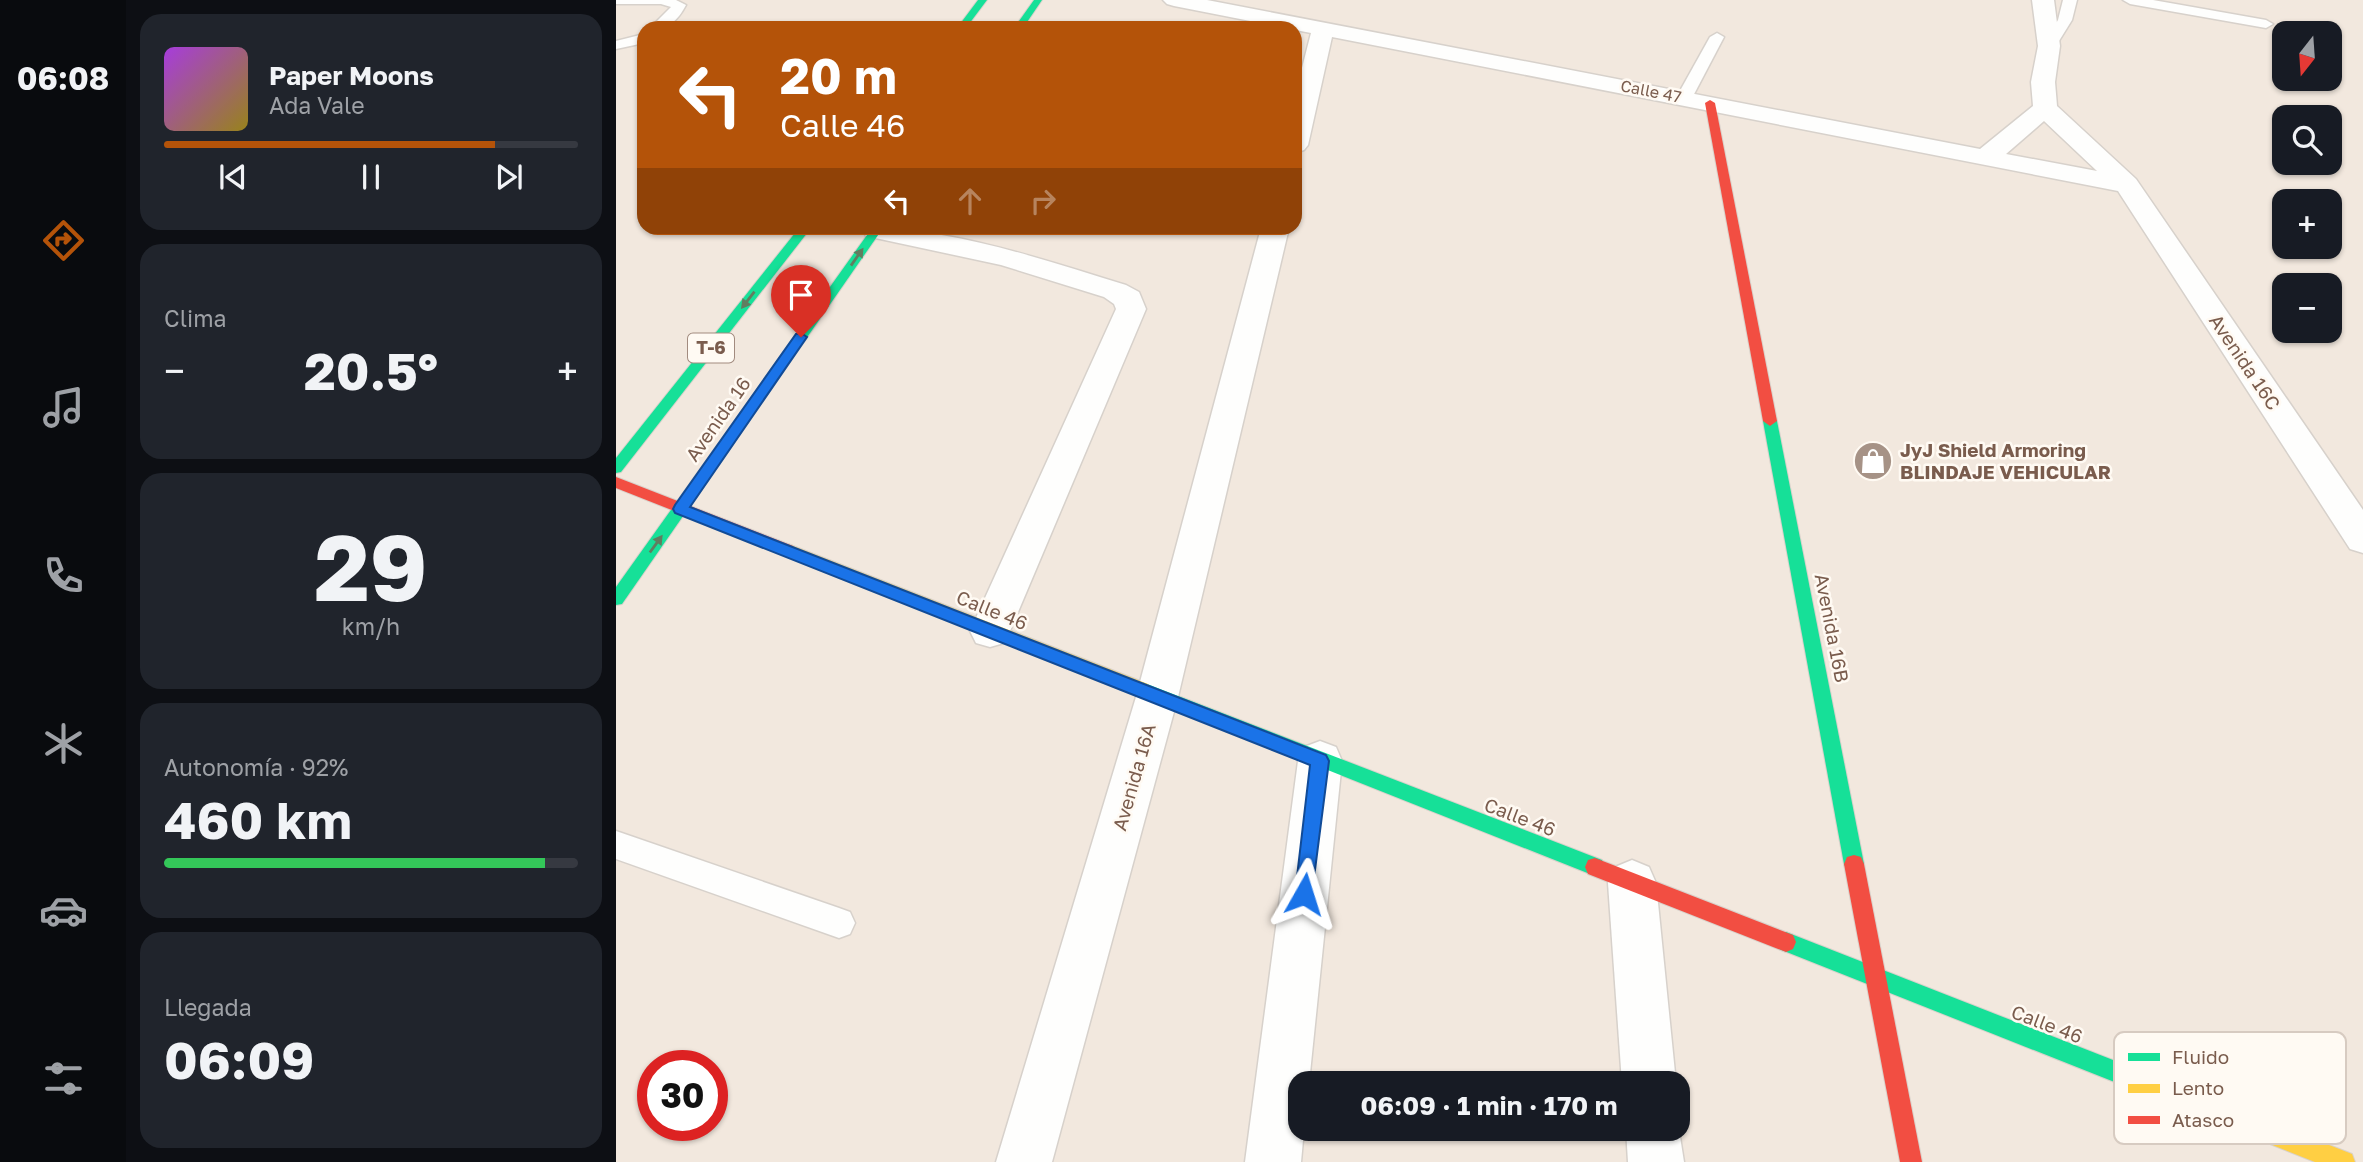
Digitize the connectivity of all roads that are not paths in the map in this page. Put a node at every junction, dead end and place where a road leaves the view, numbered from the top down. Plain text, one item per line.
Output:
1 (616, 0) edge
2 (983, 0) edge
3 (1038, 0) edge
4 (1174, 0) edge
5 (2043, 0) edge
6 (2070, 0) edge
7 (2130, 0) edge
8 (666, 21) edge
9 (966, 21) edge
10 (1023, 21) edge
11 (1267, 21) edge
12 (2266, 24) dead end
13 (1302, 26) edge
14 (1323, 28) junction
15 (1717, 37) dead end
16 (637, 40) edge
17 (616, 45) edge
18 (2049, 46) junction
19 (1685, 98) junction
20 (1710, 103) junction
21 (2045, 107) junction
22 (1302, 116) edge
23 (1986, 157) junction
24 (2127, 185) junction
25 (799, 235) edge
26 (872, 235) edge
27 (903, 235) edge
28 (1273, 235) edge
29 (616, 468) edge
30 (616, 482) edge
31 (681, 509) junction
32 (2363, 539) edge
33 (616, 599) edge
34 (990, 631) junction
35 (1157, 697) junction
36 (1320, 761) junction
37 (616, 845) edge
38 (1632, 883) junction
39 (839, 923) dead end
40 (1878, 981) junction
41 (1648, 1071) edge
42 (2114, 1073) edge
43 (1654, 1141) edge
44 (2298, 1144) edge
45 (1024, 1162) edge
46 (1273, 1162) edge
47 (1656, 1162) edge
48 (1911, 1162) edge
49 (2344, 1162) edge

1 - 8 lane
2 - 9 main road
3 - 10 main road
4 - 11 street, Calle 47
5 - 18 street
6 - 18 lane
7 - 12 lane
13 - 14 street, Calle 47
14 - 19 street, Calle 47
14 - 22 street
15 - 19 lane
16 - 17 lane
18 - 21 street
19 - 20 street, Calle 47
20 - 23 street, Calle 47
20 - 40 main road, Avenida 16B
21 - 23 street
21 - 24 street, Avenida 16C
23 - 24 street, Calle 47
24 - 32 street, Avenida 16C
25 -> 29 main road, T-6
31 -> 26 main road, Avenida 16
27 - 34 street
28 - 35 street, Avenida 16A
30 - 31 main road, Calle 46
33 -> 31 main road, Avenida 16
31 - 34 main road, Calle 46
34 - 35 main road, Calle 46
35 - 36 main road, Calle 46
35 - 45 street, Avenida 16A
36 - 38 main road, Calle 46
36 - 46 street
37 - 39 lane
38 - 40 main road, Calle 46
38 - 41 street
40 - 42 main road, Calle 46
40 - 48 main road, Avenida 16B
43 - 47 street
44 - 49 main road, Calle 46

